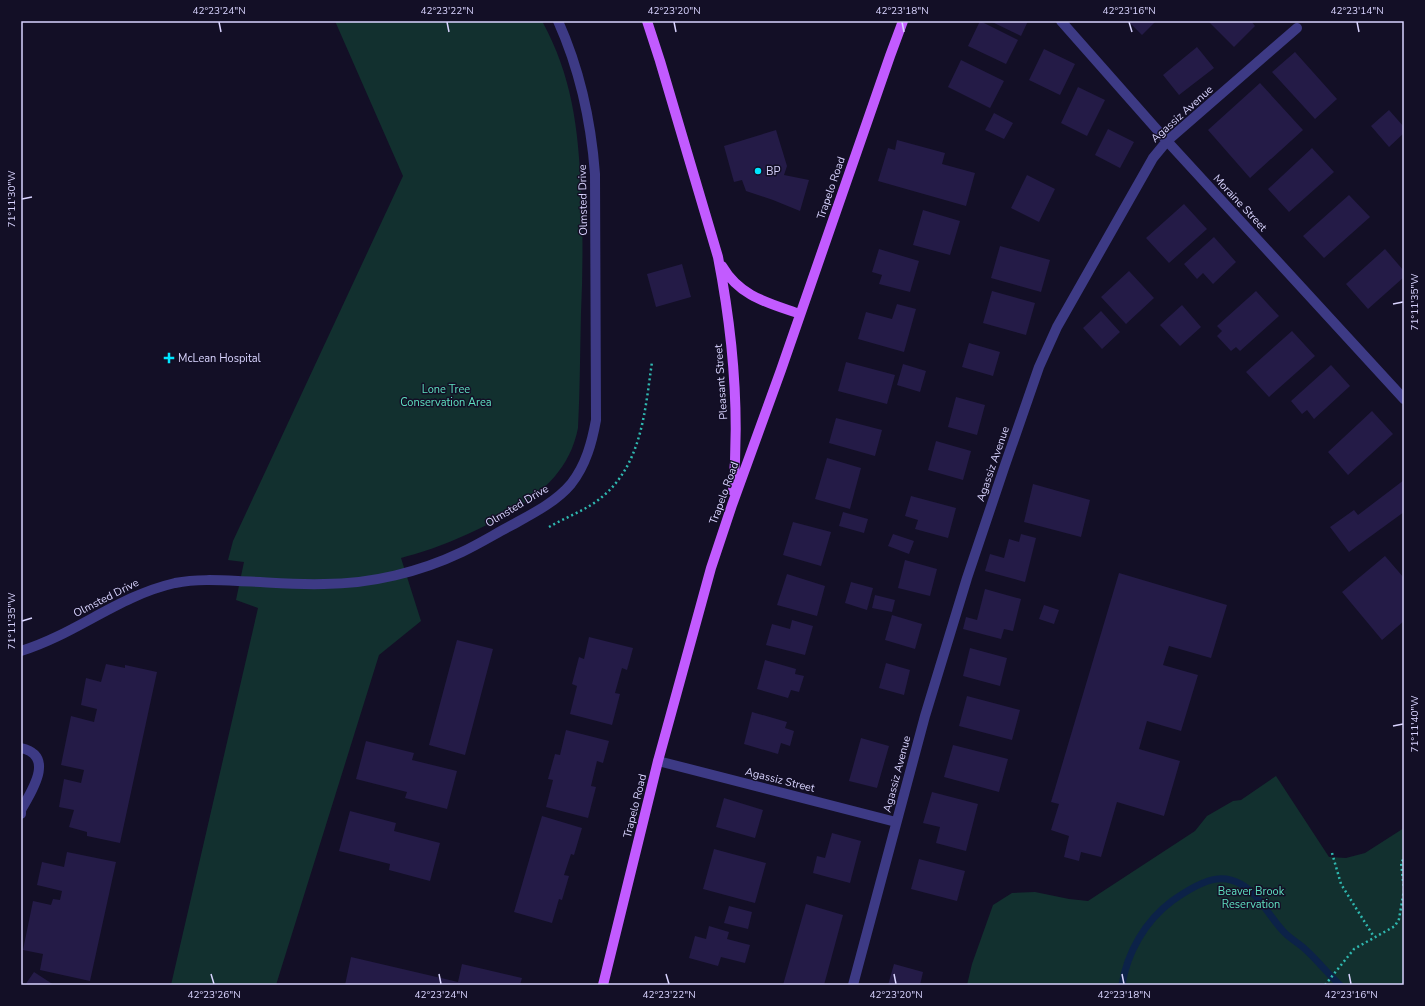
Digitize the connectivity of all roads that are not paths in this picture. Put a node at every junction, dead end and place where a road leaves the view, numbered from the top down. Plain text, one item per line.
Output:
1 (558, 21) edge
2 (647, 21) edge
3 (903, 21) edge
4 (1061, 21) edge
5 (1298, 28) dead end
6 (1167, 141) junction
7 (718, 257) junction
8 (800, 314) junction
9 (1404, 399) edge
10 (732, 505) junction
11 (21, 651) edge
12 (21, 748) edge
13 (658, 761) junction
14 (21, 810) edge
15 (21, 814) edge
16 (896, 822) junction
17 (603, 985) edge
18 (853, 985) edge

1 - 11 street, Olmsted Drive
2 - 7 main road, Pleasant Street
3 - 8 main road, Trapelo Road
4 - 6 street, Moraine Street
5 - 6 street, Agassiz Avenue
6 - 9 street, Moraine Street
6 - 16 street, Agassiz Avenue
7 - 8 main road, Pleasant Street
7 - 10 main road, Pleasant Street
8 - 10 main road, Trapelo Road
10 - 13 main road, Trapelo Road
12 - 14 street
13 - 16 street, Agassiz Street
13 - 17 main road, Trapelo Road
14 - 15 street
16 - 18 street, Agassiz Avenue

